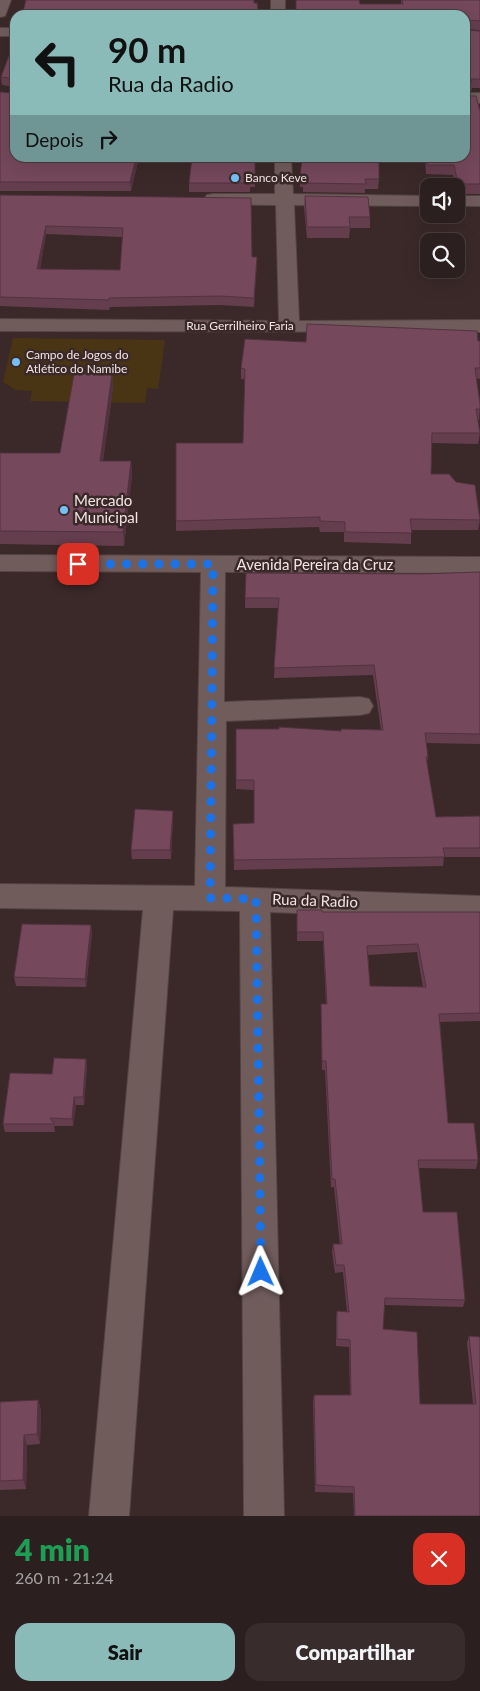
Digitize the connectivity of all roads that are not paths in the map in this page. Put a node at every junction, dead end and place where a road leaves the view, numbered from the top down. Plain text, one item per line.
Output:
1 (4, 0) edge
2 (0, 13) edge
3 (283, 162) edge
4 (196, 199) edge
5 (284, 200) junction
6 (420, 200) edge
7 (465, 201) edge
8 (480, 201) edge
9 (0, 325) edge
10 (480, 326) edge
11 (289, 327) junction
12 (0, 563) edge
13 (213, 564) junction
14 (480, 565) edge
15 (360, 706) dead end
16 (213, 713) junction
17 (0, 896) edge
18 (159, 897) junction
19 (210, 898) junction
20 (256, 899) junction
21 (480, 908) edge
22 (109, 1516) edge
23 (264, 1516) edge

1 - 2 street
3 - 5 street
4 - 5 street
5 - 6 street
5 - 11 street
7 - 8 street
9 - 11 street, Rua Gerrilheiro Faria
10 - 11 street, Rua Gerrilheiro Faria
12 - 13 street, Avenida Pereira da Cruz
13 - 14 street, Avenida Pereira da Cruz
13 - 16 street
15 - 16 street
16 - 19 street
17 - 18 street, Rua da Radio
18 - 19 street, Rua da Radio
18 - 22 street
19 - 20 street, Rua da Radio
20 - 21 street, Rua da Radio
20 - 23 street

